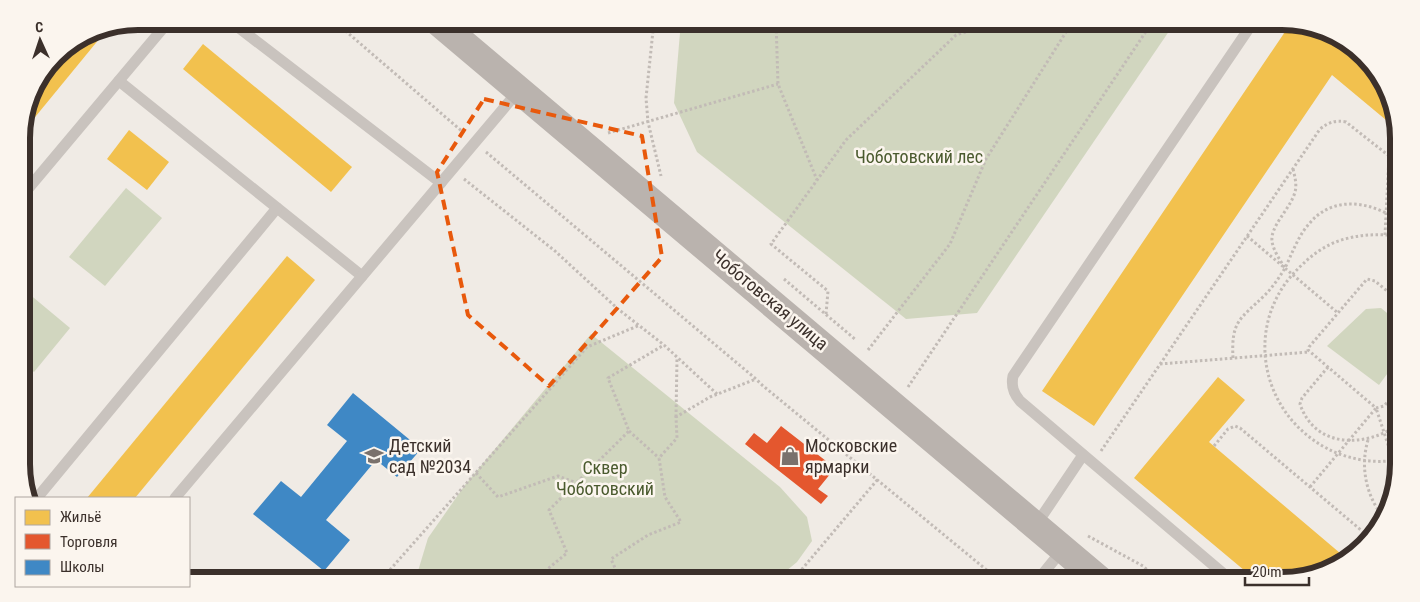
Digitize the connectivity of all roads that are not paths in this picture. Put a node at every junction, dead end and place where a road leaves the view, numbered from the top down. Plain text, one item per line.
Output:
1 (162, 30) edge
2 (242, 30) edge
3 (448, 30) edge
4 (1248, 30) edge
5 (119, 81) junction
6 (520, 89) junction
7 (440, 183) junction
8 (30, 187) edge
9 (276, 208) junction
10 (362, 276) junction
11 (1083, 455) junction
12 (39, 497) edge
13 (176, 497) edge
14 (1036, 525) junction
15 (1073, 540) junction
16 (1045, 572) edge
17 (1095, 572) edge
18 (1222, 572) edge

1 - 5 lane
2 - 7 lane
3 - 6 main road, Чоботовская улица
4 - 11 lane
5 - 8 lane
5 - 9 lane
6 - 7 lane
6 - 14 main road, Чоботовская улица
7 - 10 lane
9 - 10 lane
9 - 12 lane
10 - 13 lane
11 - 14 lane
11 - 18 lane
14 - 15 main road, Чоботовская улица
15 - 16 lane
15 - 17 main road, Чоботовская улица

